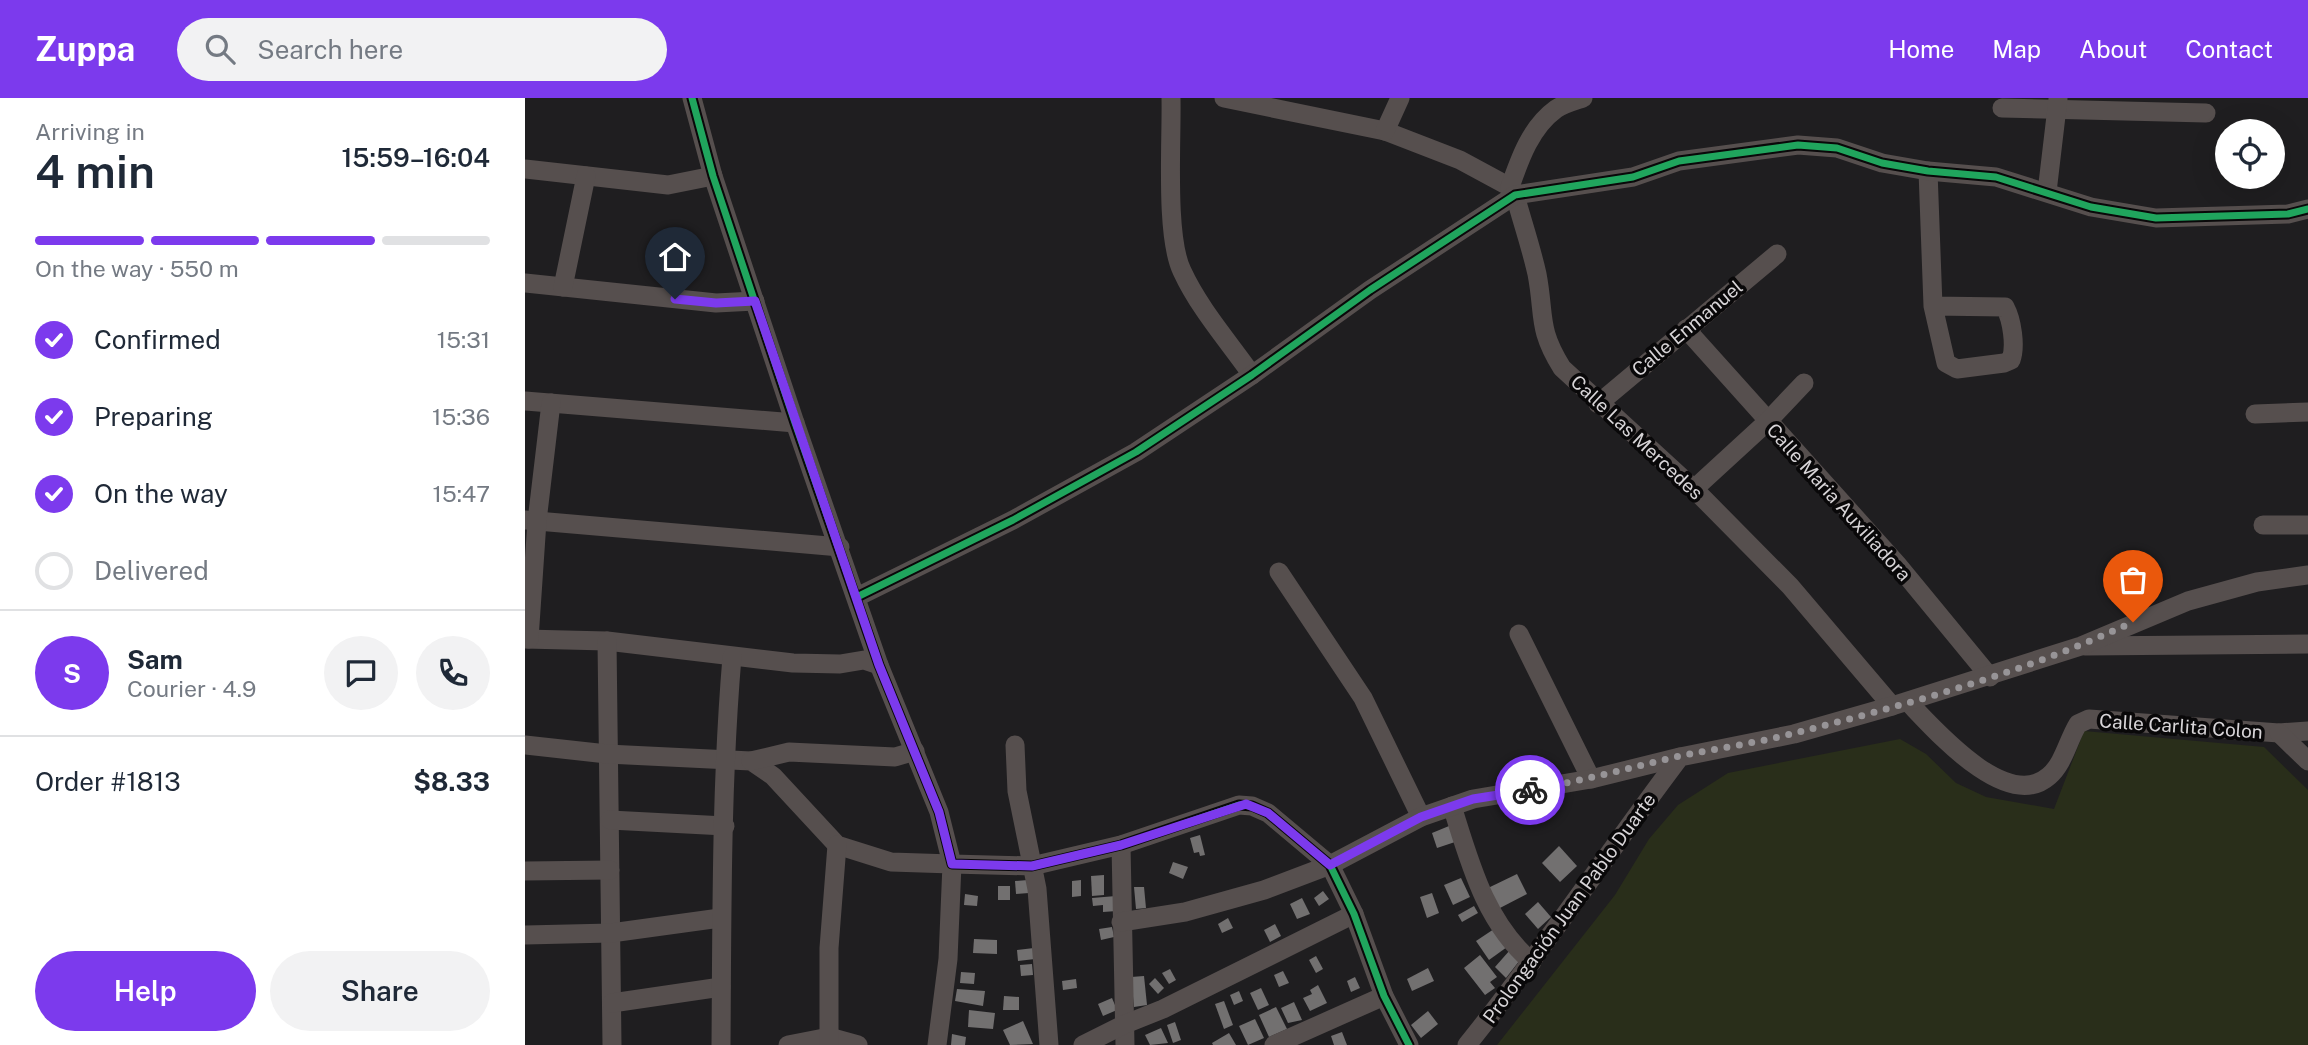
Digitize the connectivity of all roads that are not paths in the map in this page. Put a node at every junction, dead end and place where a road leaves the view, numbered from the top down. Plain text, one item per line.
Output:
1 (692, 98) edge
2 (1171, 98) edge
3 (1224, 98) edge
4 (1400, 98) edge
5 (1583, 98) edge
6 (2057, 104) edge
7 (1303, 106) edge
8 (2002, 108) dead end
9 (2206, 113) dead end
10 (1385, 131) junction
11 (525, 169) edge
12 (1928, 171) junction
13 (586, 176) junction
14 (713, 176) junction
15 (1513, 191) junction
16 (2047, 192) junction
17 (2308, 209) edge
18 (1777, 254) dead end
19 (525, 283) edge
20 (563, 287) junction
21 (755, 301) junction
22 (1933, 306) junction
23 (1686, 329) junction
24 (1252, 374) junction
25 (1804, 383) dead end
26 (525, 401) edge
27 (551, 403) junction
28 (1598, 404) junction
29 (2308, 412) edge
30 (2255, 414) dead end
31 (1767, 422) junction
32 (795, 423) junction
33 (1694, 489) junction
34 (531, 521) edge
35 (2308, 525) edge
36 (2263, 526) dead end
37 (840, 547) junction
38 (1279, 572) dead end
39 (2308, 575) edge
40 (857, 597) junction
41 (1519, 634) dead end
42 (527, 639) edge
43 (607, 642) junction
44 (2308, 644) edge
45 (2081, 646) junction
46 (732, 657) junction
47 (872, 662) junction
48 (1990, 677) junction
49 (1900, 704) junction
50 (2308, 731) edge
51 (2279, 733) junction
52 (525, 745) edge
53 (1015, 745) dead end
54 (915, 751) junction
55 (607, 754) junction
56 (1680, 757) junction
57 (726, 758) junction
58 (751, 761) junction
59 (2308, 761) edge
60 (1591, 779) junction
61 (1451, 806) junction
62 (1421, 817) junction
63 (610, 820) junction
64 (725, 826) junction
65 (837, 845) junction
66 (1121, 845) junction
67 (952, 864) junction
68 (1330, 865) junction
69 (1032, 866) junction
70 (610, 870) junction
71 (525, 871) edge
72 (1354, 914) junction
73 (720, 918) junction
74 (1121, 922) junction
75 (611, 933) junction
76 (525, 935) edge
77 (1532, 962) junction
78 (721, 986) junction
79 (1384, 996) junction
80 (612, 1003) junction
81 (1123, 1025) junction
82 (829, 1041) edge
83 (612, 1045) edge
84 (721, 1045) edge
85 (788, 1045) edge
86 (858, 1045) edge
87 (937, 1045) edge
88 (1049, 1045) edge
89 (1083, 1045) edge
90 (1125, 1045) edge
91 (1274, 1045) edge
92 (1409, 1045) edge
93 (1467, 1045) edge

1 - 14 street
2 - 24 street
3 - 7 street
4 - 10 street
5 - 15 street
6 - 8 street
6 - 9 street
6 - 16 street
7 - 10 street
10 - 15 street
11 - 13 street
12 - 15 street
12 - 16 street
12 - 22 street
13 - 14 street
13 - 20 street
14 - 21 street
15 - 24 street
15 - 28 street, Calle Las Mercedes
16 - 17 street
18 - 23 street, Calle Enmanuel
19 - 20 street
20 - 21 street
21 - 32 street
22 - 22 street
23 - 28 street, Calle Enmanuel
23 - 31 street, Calle Maria Auxiliadora
24 - 40 street
25 - 31 street
26 - 27 street
27 - 32 street
27 - 34 street
28 - 33 street, Calle Las Mercedes
29 - 30 street
31 - 33 street
31 - 48 street, Calle Maria Auxiliadora
32 - 37 street
33 - 49 street, Calle Las Mercedes
34 - 37 street
34 - 42 street
35 - 36 street
37 - 40 street
38 - 62 street
39 - 45 street
40 - 47 street
41 - 60 street
42 - 43 street
43 - 46 street
43 - 55 street
44 - 45 street
45 - 48 street
46 - 47 street
46 - 57 street
47 - 54 street
48 - 49 street
49 - 51 street, Calle Carlita Colon
49 - 56 street
50 - 51 street, Calle Carlita Colon
51 - 59 street
52 - 55 street
53 - 69 street
54 - 58 street
54 - 67 street
55 - 57 street
55 - 63 street
56 - 60 street
56 - 77 street, Prolongación Juan Pablo Duarte
57 - 58 street
57 - 64 street
58 - 65 street
60 - 61 street
61 - 62 street
61 - 77 street
62 - 68 street
63 - 64 street
63 - 70 street
64 - 73 street
65 - 67 street
65 - 82 street
66 - 68 street
66 - 69 street
66 - 74 street
67 - 69 street
67 - 87 street
68 - 72 street
68 - 74 street
69 - 88 street
70 - 71 street
70 - 75 street
72 - 79 street
72 - 81 street
73 - 75 street
73 - 78 street
74 - 81 street
75 - 76 street
75 - 80 street
77 - 93 street, Prolongación Juan Pablo Duarte
78 - 80 street
78 - 84 street
79 - 91 street
79 - 92 street
80 - 83 street
81 - 89 street
81 - 90 street
82 - 85 street
82 - 86 street

